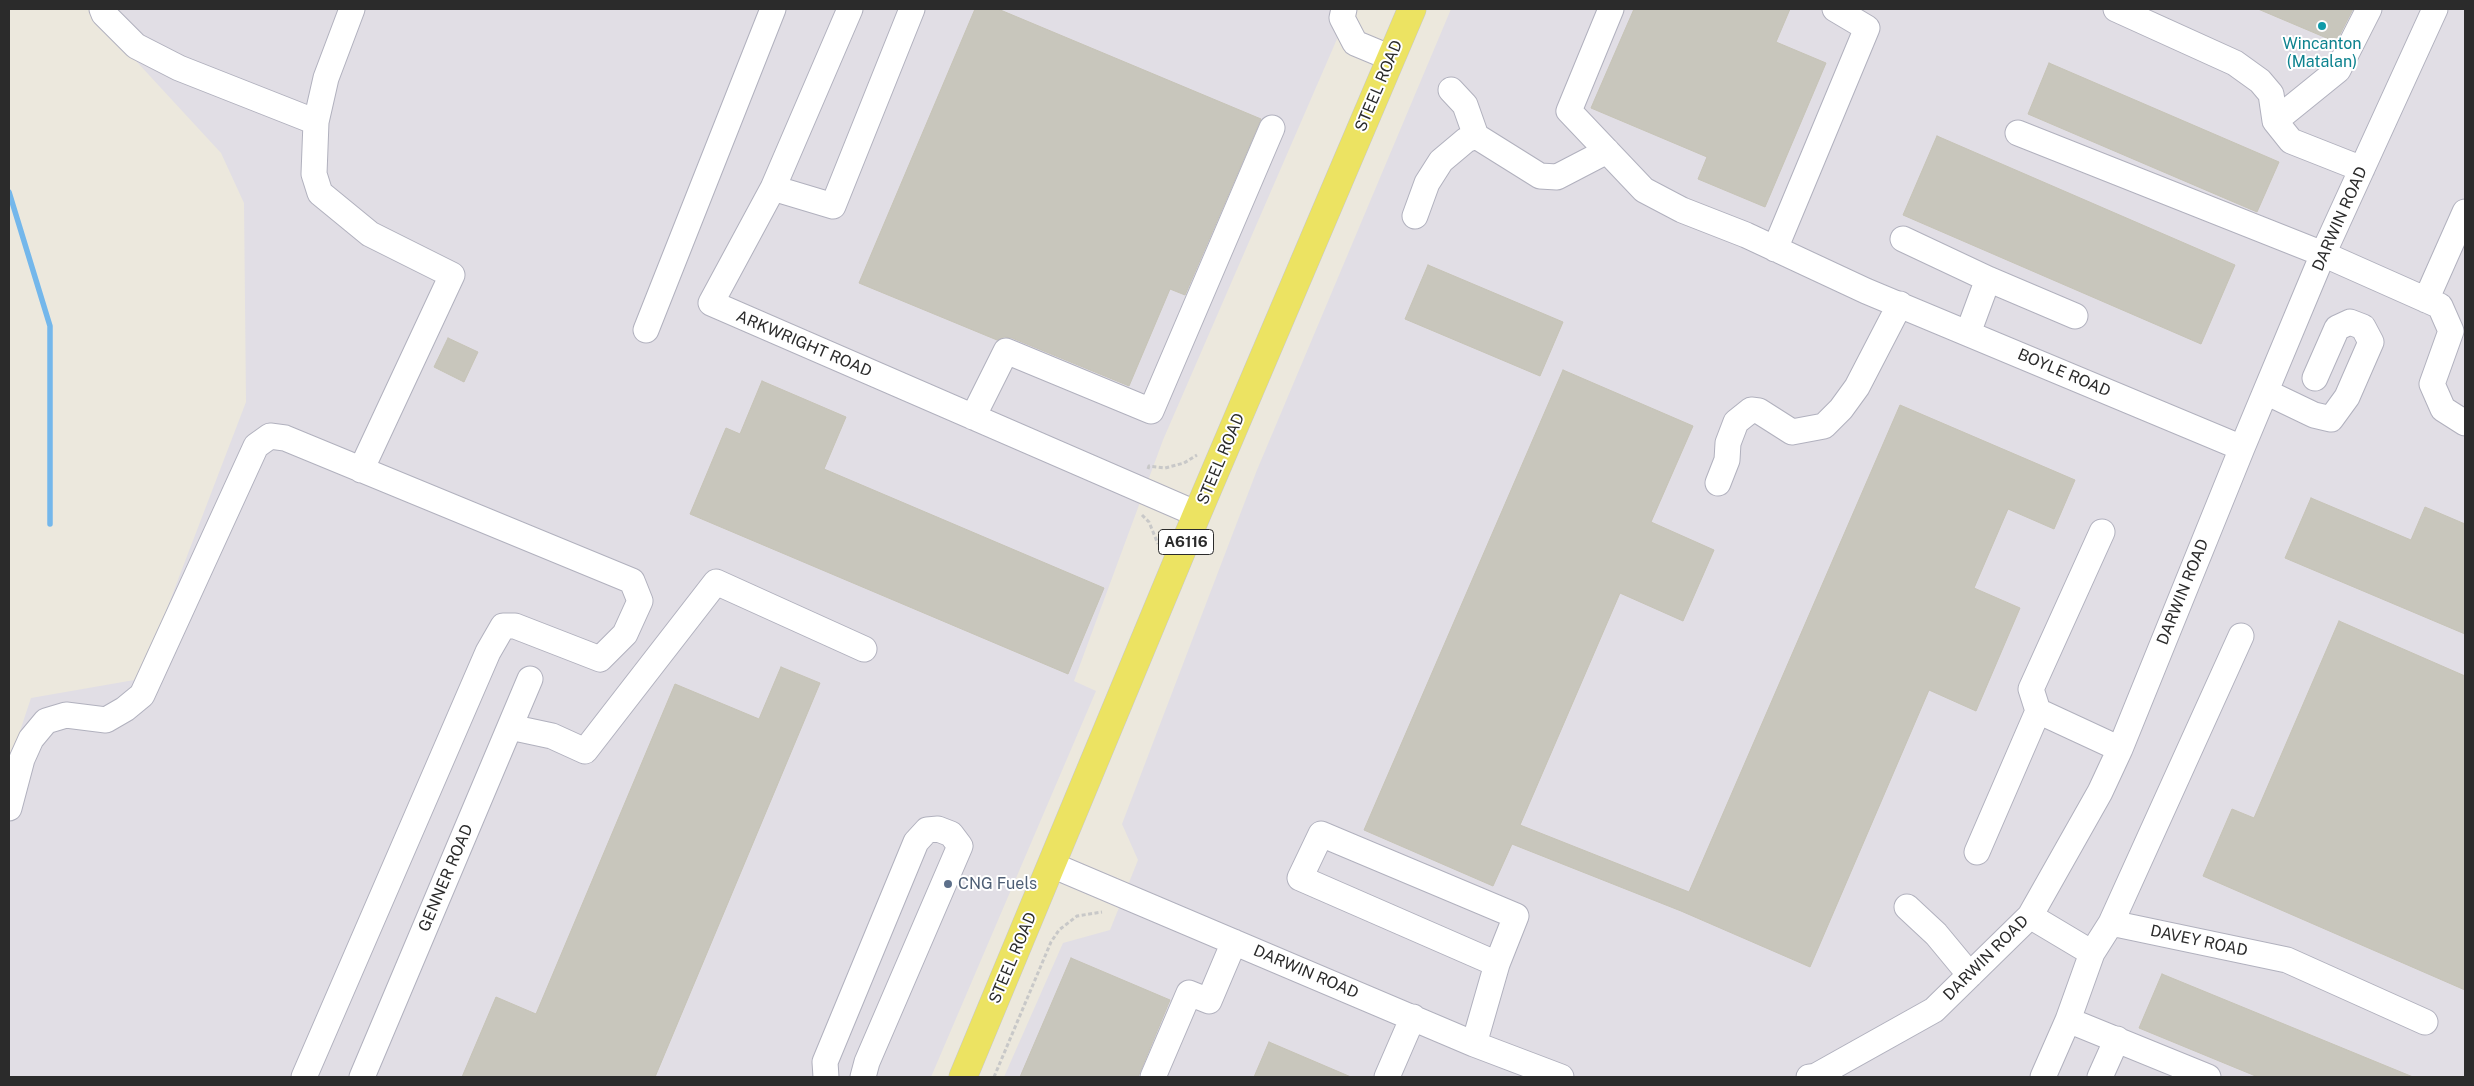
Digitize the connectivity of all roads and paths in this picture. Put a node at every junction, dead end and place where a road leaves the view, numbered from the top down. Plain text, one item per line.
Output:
1 (102, 9) edge
2 (352, 9) edge
3 (774, 9) edge
4 (850, 9) edge
5 (912, 9) edge
6 (1344, 9) edge
7 (1412, 9) edge
8 (1611, 9) edge
9 (1835, 9) edge
10 (2116, 9) edge
11 (2369, 9) edge
12 (2435, 9) edge
13 (1391, 58) junction
14 (1451, 90) dead end
15 (2275, 121) junction
16 (316, 122) junction
17 (1272, 128) dead end
18 (2018, 133) dead end
19 (1476, 136) junction
20 (1607, 151) junction
21 (2362, 169) junction
22 (774, 188) junction
23 (2465, 212) edge
24 (1415, 216) dead end
25 (1903, 239) dead end
26 (1776, 249) junction
27 (2323, 254) junction
28 (1988, 278) junction
29 (2426, 300) junction
30 (1893, 302) junction
31 (2075, 316) dead end
32 (646, 330) dead end
33 (1968, 333) junction
34 (2316, 378) dead end
35 (2266, 392) junction
36 (973, 417) junction
37 (2465, 422) edge
38 (2242, 448) junction
39 (361, 470) junction
40 (1718, 483) dead end
41 (1197, 514) junction
42 (2102, 532) dead end
43 (2241, 636) dead end
44 (864, 649) dead end
45 (530, 678) dead end
46 (2038, 711) junction
47 (510, 727) junction
48 (2120, 749) junction
49 (9, 808) edge
50 (1977, 852) dead end
51 (1052, 865) junction
52 (1907, 907) dead end
53 (1106, 913) dead end
54 (2030, 916) junction
55 (2111, 923) junction
56 (1234, 942) junction
57 (2092, 953) junction
58 (1497, 964) junction
59 (1970, 975) junction
60 (1413, 1017) junction
61 (2068, 1020) junction
62 (2425, 1022) dead end
63 (2117, 1039) junction
64 (1474, 1044) junction
65 (304, 1077) edge
66 (362, 1077) edge
67 (826, 1077) edge
68 (863, 1077) edge
69 (963, 1077) edge
70 (994, 1077) edge
71 (1153, 1077) edge
72 (1387, 1077) edge
73 (1561, 1077) edge
74 (1809, 1077) edge
75 (2042, 1077) edge
76 (2100, 1077) edge
77 (2208, 1077) edge

1 - 16 street
2 - 16 street
3 - 32 street
4 - 22 street, ARKWRIGHT ROAD
5 - 22 street
6 - 13 street
7 - 13 main road, STEEL ROAD / A6116
8 - 20 street, BOYLE ROAD
9 - 26 street
10 - 15 street
11 - 15 street
12 - 21 street, DARWIN ROAD
13 - 41 main road, STEEL ROAD / A6116
14 - 19 street
15 - 21 street
16 - 39 street
17 - 36 street
18 - 27 street
19 - 20 street
19 - 24 street
20 - 26 street, BOYLE ROAD
21 - 27 street, DARWIN ROAD
22 - 36 street, ARKWRIGHT ROAD
23 - 29 street
25 - 28 street
26 - 30 street, BOYLE ROAD
27 - 29 street
27 - 35 street, DARWIN ROAD
28 - 31 street
28 - 33 street
29 - 37 street
30 - 33 street, BOYLE ROAD
30 - 40 street
33 - 38 street, BOYLE ROAD
34 - 35 street
35 - 38 street, DARWIN ROAD
36 - 41 street, ARKWRIGHT ROAD
38 - 48 street, DARWIN ROAD
39 - 49 street
39 - 65 street
41 - 51 main road, STEEL ROAD / A6116
42 - 46 street
43 - 55 street
44 - 47 street
45 - 47 street, GENNER ROAD
46 - 48 street
46 - 50 street
47 - 66 street, GENNER ROAD
48 - 54 street, DARWIN ROAD
51 - 56 street, DARWIN ROAD
51 - 69 main road, STEEL ROAD / A6116
52 - 59 street
53 - 70 path
54 - 57 street
54 - 59 street, DARWIN ROAD
55 - 57 street
55 - 62 street, DAVEY ROAD
56 - 60 street, DARWIN ROAD
56 - 71 street
57 - 61 street
58 - 58 street
58 - 64 street
59 - 74 street, DARWIN ROAD
60 - 64 street, DARWIN ROAD
60 - 72 street
61 - 63 street
61 - 75 street
63 - 76 street
63 - 77 street
64 - 73 street, DARWIN ROAD
67 - 68 street

